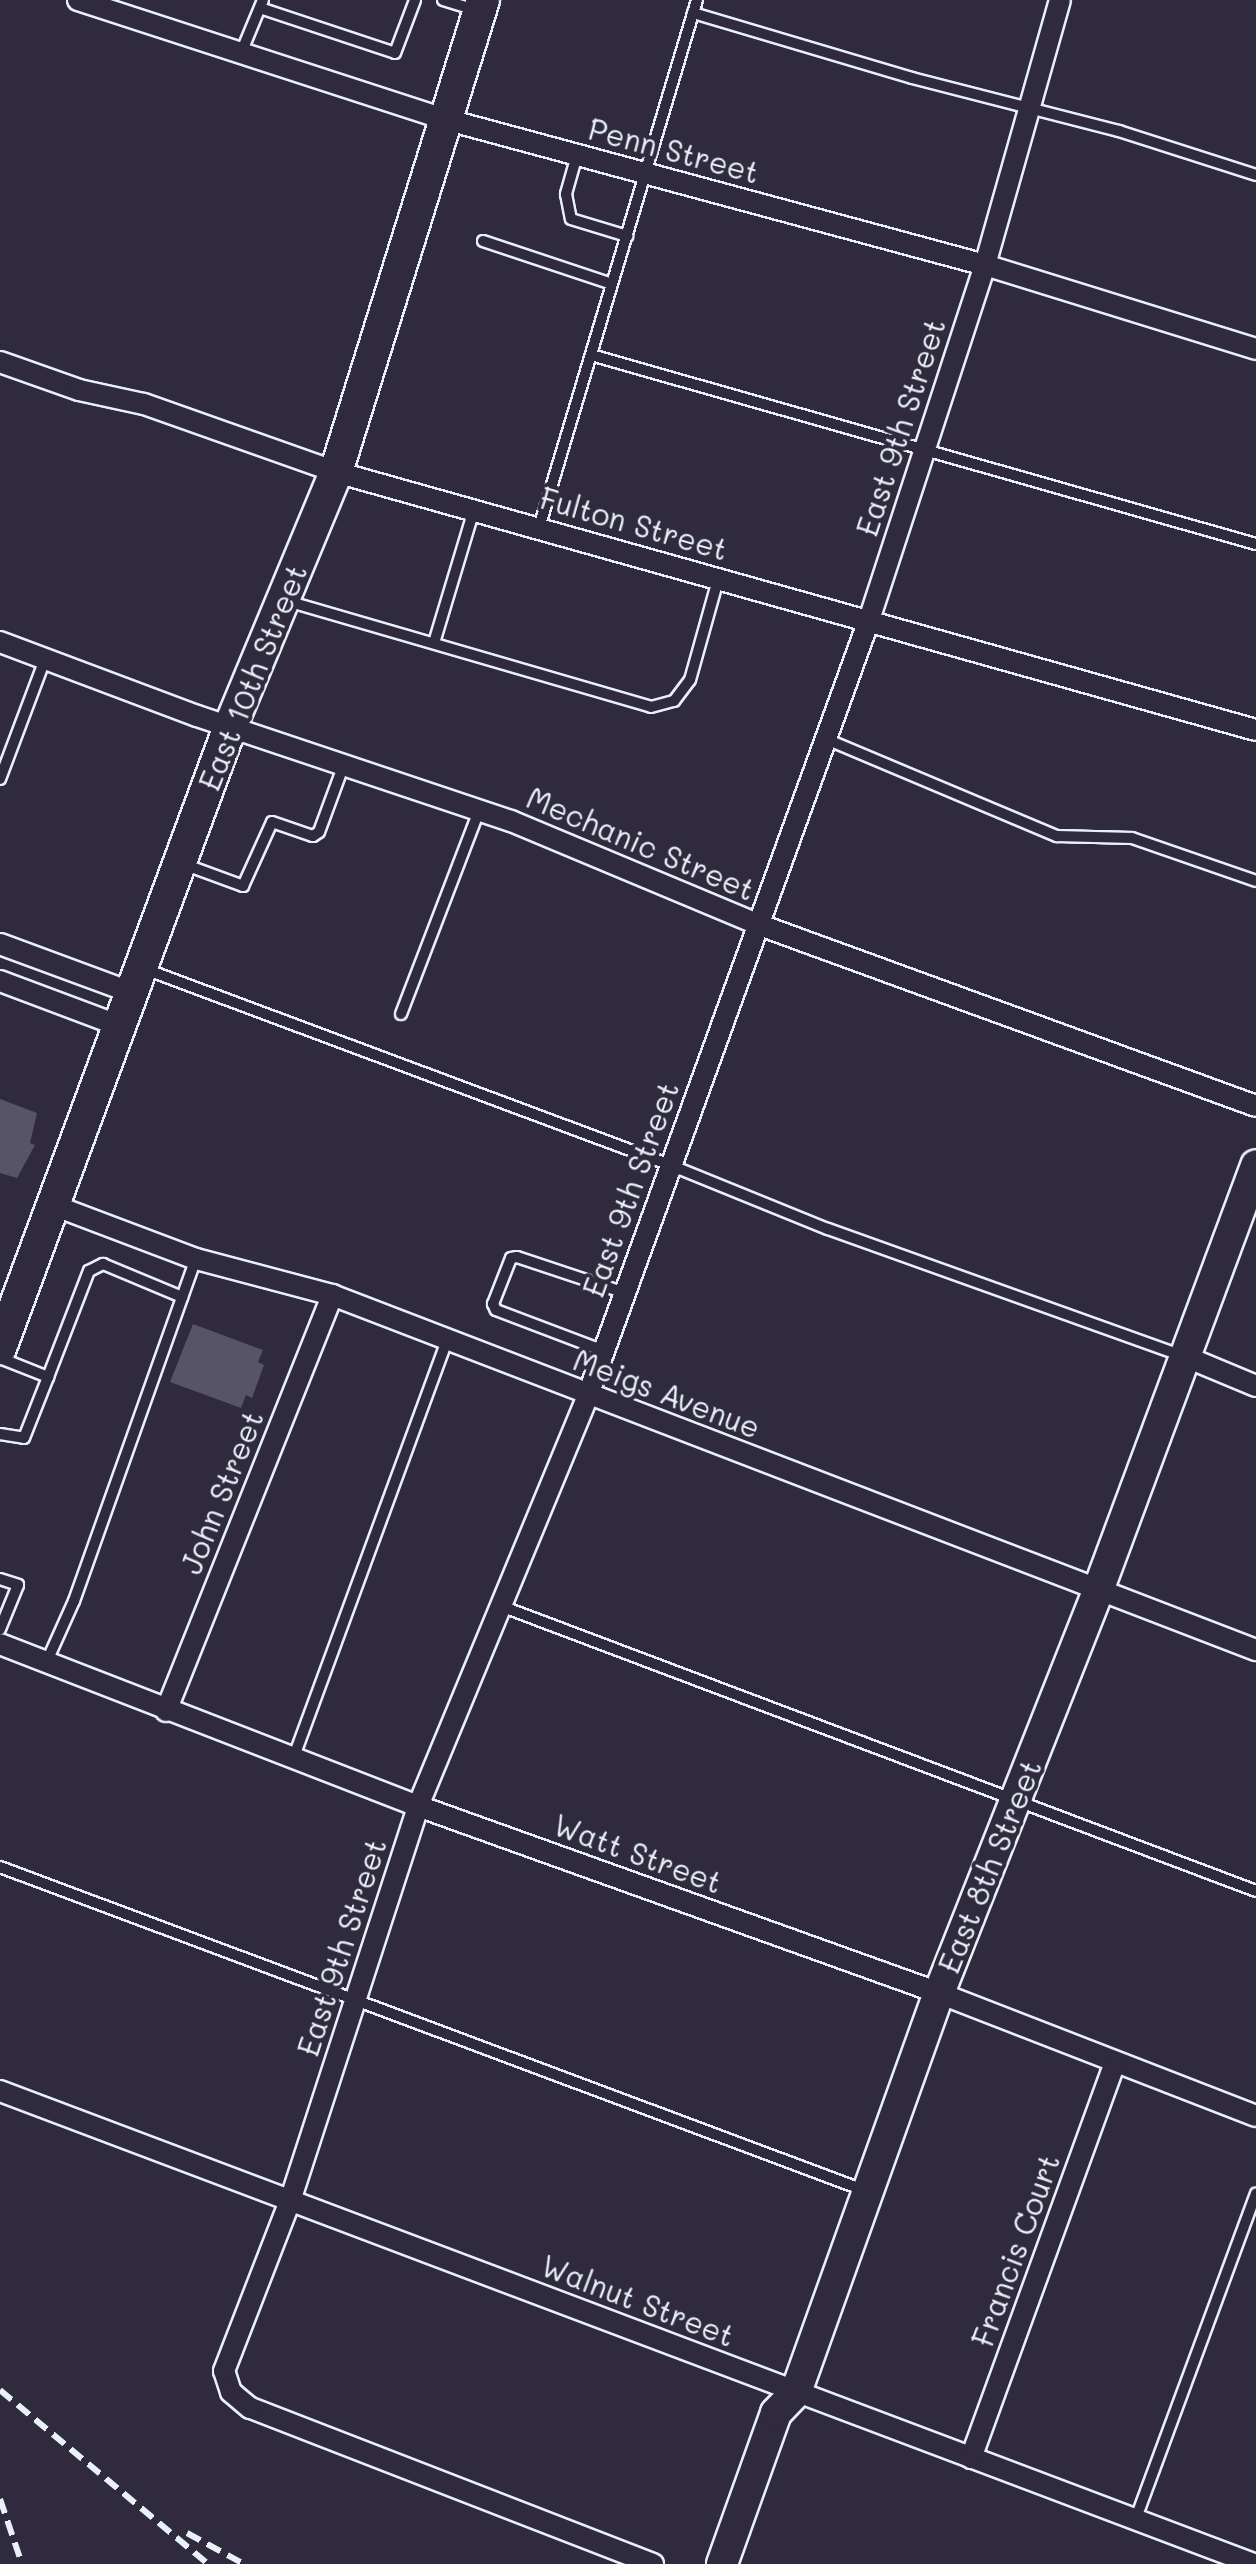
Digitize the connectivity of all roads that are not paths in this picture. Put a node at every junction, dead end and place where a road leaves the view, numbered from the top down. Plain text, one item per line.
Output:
1 (78, 0) edge
2 (415, 0) edge
3 (443, 0) edge
4 (696, 0) edge
5 (1060, 0) edge
6 (261, 4) edge
7 (482, 6) edge
8 (693, 13) junction
9 (241, 54) junction
10 (1029, 108) junction
11 (448, 120) junction
12 (577, 154) junction
13 (646, 173) junction
14 (1256, 176) edge
15 (627, 236) junction
16 (484, 241) dead end
17 (984, 265) junction
18 (612, 284) junction
19 (1256, 349) edge
20 (591, 354) junction
21 (0, 362) edge
22 (926, 447) junction
23 (336, 472) junction
24 (474, 508) junction
25 (539, 528) junction
26 (1256, 544) edge
27 (718, 579) junction
28 (282, 600) junction
29 (870, 620) junction
30 (0, 642) edge
31 (434, 643) junction
32 (44, 660) junction
33 (230, 727) junction
34 (1256, 730) edge
35 (826, 738) junction
36 (344, 764) junction
37 (0, 779) edge
38 (480, 810) junction
39 (180, 862) junction
40 (1256, 881) edge
41 (757, 924) junction
42 (0, 944) edge
43 (135, 979) junction
44 (0, 981) edge
45 (401, 1014) dead end
46 (117, 1025) junction
47 (1256, 1106) edge
48 (670, 1165) junction
49 (1256, 1165) edge
50 (53, 1205) junction
51 (196, 1259) junction
52 (625, 1293) junction
53 (332, 1295) junction
54 (182, 1297) junction
55 (447, 1340) junction
56 (0, 1348) edge
57 (604, 1351) junction
58 (1184, 1356) junction
59 (0, 1358) edge
60 (48, 1378) junction
61 (1256, 1386) edge
62 (588, 1395) junction
63 (0, 1434) edge
64 (0, 1578) edge
65 (1099, 1588) junction
66 (501, 1606) junction
67 (0, 1629) edge
68 (0, 1644) edge
69 (1256, 1650) edge
70 (48, 1661) junction
71 (166, 1711) junction
72 (293, 1759) junction
73 (1015, 1801) junction
74 (418, 1806) junction
75 (0, 1867) edge
76 (1256, 1891) edge
77 (939, 1993) junction
78 (355, 2002) junction
79 (1115, 2062) junction
80 (0, 2092) edge
81 (1256, 2116) edge
82 (868, 2192) junction
83 (1256, 2192) edge
84 (290, 2200) junction
85 (796, 2392) junction
86 (972, 2458) junction
87 (1136, 2519) junction
88 (652, 2564) edge
89 (722, 2564) edge
90 (1254, 2564) edge

1 - 9 street, Penn Street
2 - 6 lane
3 - 7 lane
4 - 8 lane
5 - 10 street, East 9th Street
6 - 9 lane
7 - 11 main road, East 10th Street
8 - 10 lane
8 - 13 lane
9 - 11 street, Penn Street
10 - 14 lane
10 - 17 street, East 9th Street
11 - 12 street, Penn Street
11 - 23 main road, East 10th Street
12 - 13 street, Penn Street
12 - 15 lane
13 - 15 lane
13 - 17 street, Penn Street
15 - 18 lane
16 - 18 lane
17 - 19 street, Penn Street
17 - 22 street, East 9th Street
18 - 20 lane
20 - 22 lane
20 - 25 lane
21 - 23 street, Fulton Street
22 - 26 lane
22 - 29 street, East 9th Street
23 - 24 street, Fulton Street
23 - 28 main road, East 10th Street
24 - 25 street, Fulton Street
24 - 31 lane
25 - 27 street, Fulton Street
27 - 29 street, Fulton Street
27 - 31 lane
28 - 31 lane
28 - 33 main road, East 10th Street
29 - 34 street, Fulton Street
29 - 35 street, East 9th Street
30 - 32 street, Mechanic Street
32 - 33 street, Mechanic Street
32 - 37 lane
33 - 36 street, Mechanic Street
33 - 39 main road, East 10th Street
35 - 40 lane
35 - 41 street, East 9th Street
36 - 38 street, Mechanic Street
36 - 39 lane
38 - 41 street, Mechanic Street
38 - 45 lane
39 - 43 main road, East 10th Street
41 - 47 street, Mechanic Street
41 - 48 street, East 9th Street
42 - 43 street
43 - 46 main road, East 10th Street
43 - 48 lane
44 - 46 street
46 - 50 main road, East 10th Street
48 - 52 street, East 9th Street
48 - 58 lane
49 - 58 main road, East 8th Street
50 - 51 street, Meigs Avenue
50 - 56 main road, East 10th Street
51 - 53 street, Meigs Avenue
51 - 54 lane
52 - 57 street, East 9th Street
52 - 57 lane
53 - 55 street, Meigs Avenue
53 - 71 street, John Street
54 - 60 lane
54 - 70 lane
55 - 62 street, Meigs Avenue
55 - 72 lane
57 - 62 street, East 9th Street
58 - 61 street
58 - 65 main road, East 8th Street
59 - 60 lane
60 - 63 lane
62 - 65 street, Meigs Avenue
62 - 66 street, East 9th Street
64 - 67 lane
65 - 69 street, Meigs Avenue
65 - 73 main road, East 8th Street
66 - 73 lane
66 - 74 street, East 9th Street
68 - 70 street, Watt Street
70 - 71 street, Watt Street
71 - 72 street, Watt Street
72 - 74 street, Watt Street
73 - 76 lane
73 - 77 main road, East 8th Street
74 - 77 street, Watt Street
74 - 78 street, East 9th Street
75 - 78 lane
77 - 79 street, Watt Street
77 - 82 main road, East 8th Street
78 - 82 lane
78 - 84 street, East 9th Street
79 - 81 street, Watt Street
79 - 86 street, Francis Court
80 - 84 street, Walnut Street
82 - 85 main road, East 8th Street
83 - 87 lane
84 - 85 street, Walnut Street
84 - 88 street, East 9th Street
85 - 86 street, Walnut Street
85 - 89 main road, East 8th Street
86 - 87 street, Walnut Street
87 - 90 street, Walnut Street

